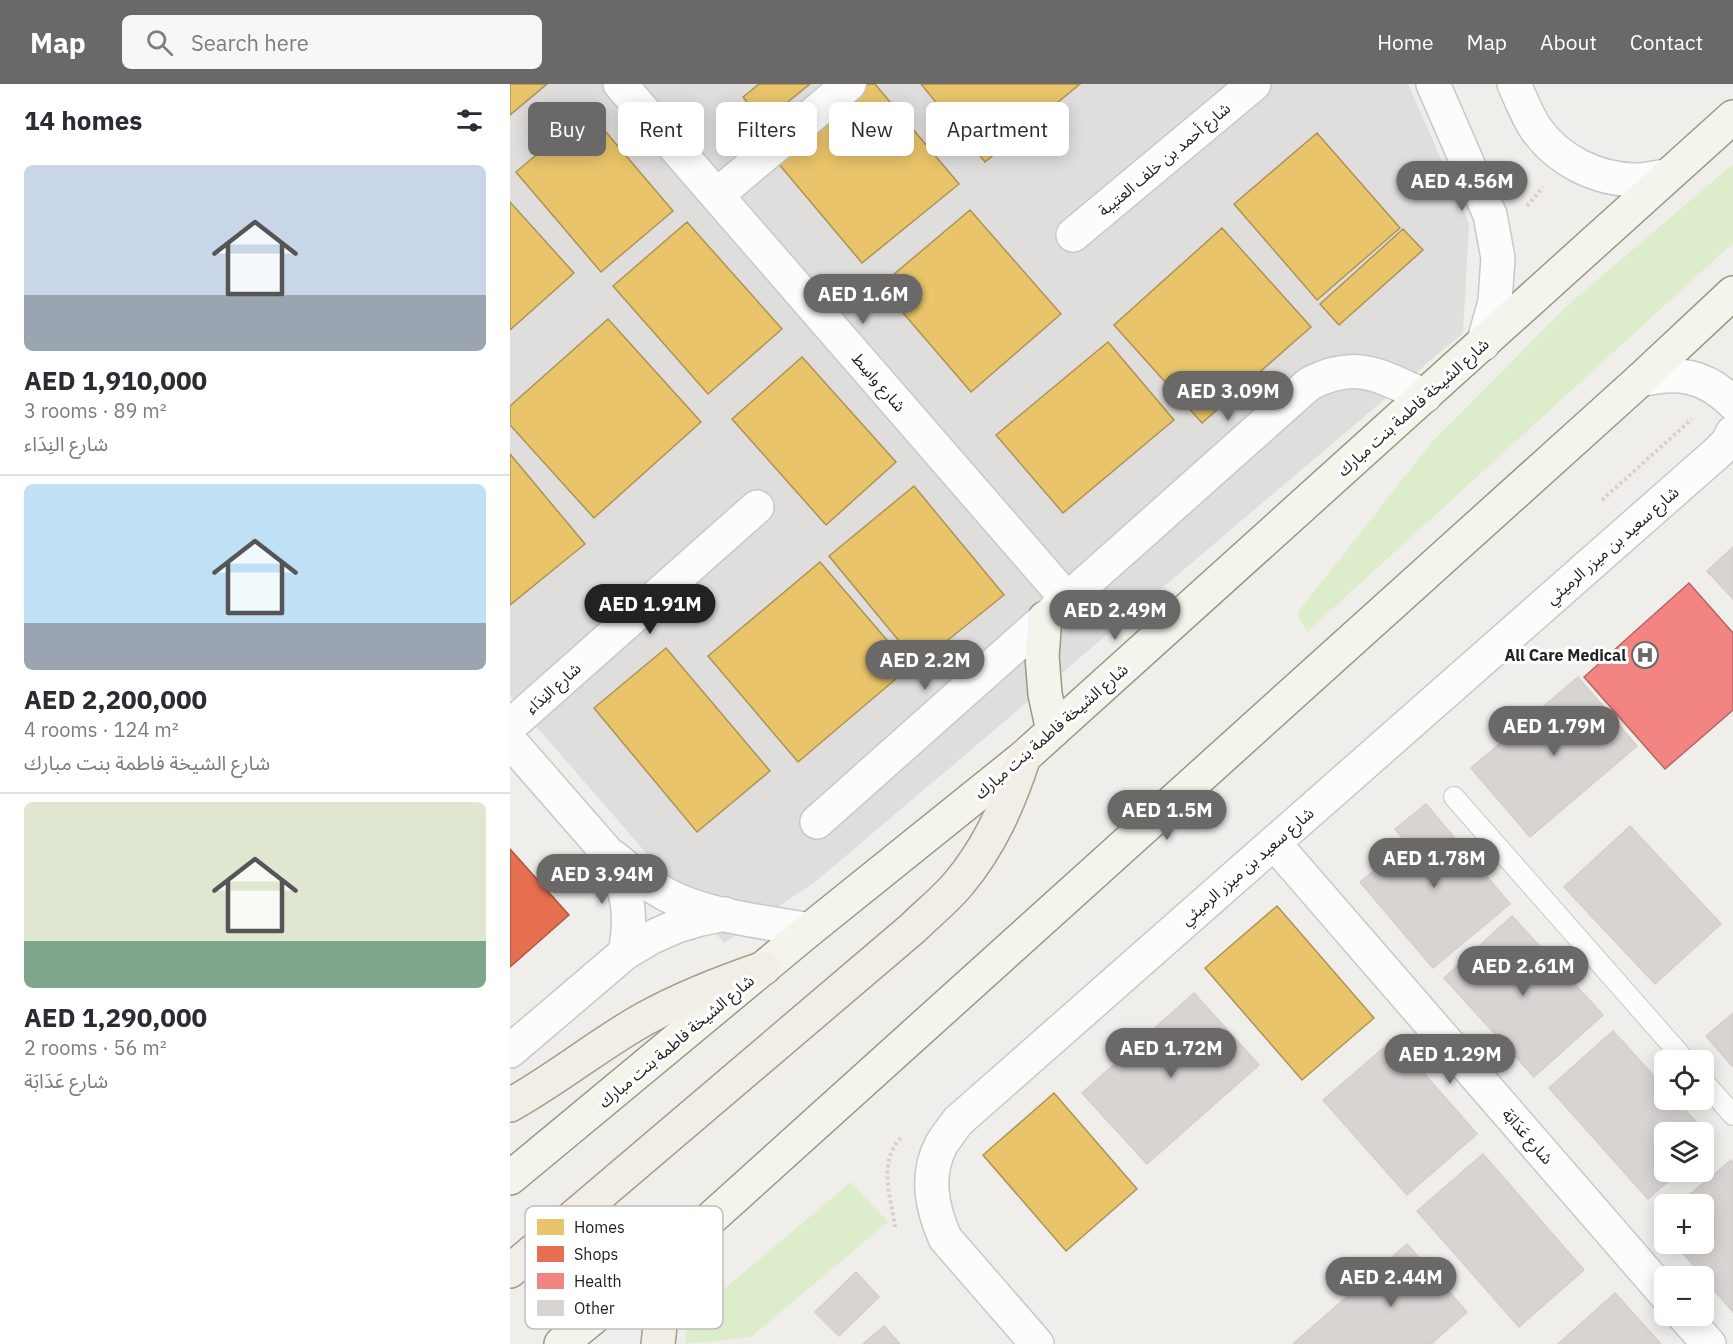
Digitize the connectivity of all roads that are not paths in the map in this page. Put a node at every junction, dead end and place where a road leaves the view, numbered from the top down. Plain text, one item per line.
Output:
1 (620, 84) edge
2 (849, 84) edge
3 (1254, 84) edge
4 (1433, 84) edge
5 (1514, 84) edge
6 (1733, 117) edge
7 (1667, 176) junction
8 (717, 195) junction
9 (1073, 235) dead end
10 (1733, 293) edge
11 (1483, 344) junction
12 (1640, 380) junction
13 (1425, 396) junction
14 (1733, 404) edge
15 (1733, 432) edge
16 (757, 507) dead end
17 (1056, 609) junction
18 (510, 726) edge
19 (1053, 731) junction
20 (510, 741) edge
21 (1024, 757) junction
22 (1454, 797) dead end
23 (817, 822) dead end
24 (1274, 843) junction
25 (606, 851) junction
26 (725, 914) junction
27 (809, 930) junction
28 (625, 953) junction
29 (764, 968) junction
30 (1676, 1050) edge
31 (510, 1051) edge
32 (1714, 1093) edge
33 (510, 1105) edge
34 (1733, 1115) edge
35 (510, 1178) edge
36 (586, 1206) edge
37 (723, 1207) edge
38 (525, 1258) edge
39 (510, 1271) edge
40 (1654, 1281) edge
41 (1693, 1326) edge
42 (579, 1329) edge
43 (660, 1329) edge
44 (561, 1344) edge
45 (658, 1344) edge
46 (1037, 1344) edge
47 (1709, 1344) edge

1 - 8 street, شارع واسِط
2 - 8 street
3 - 9 street, شارع أحمد بن خلف العتيبة
4 - 11 street
5 - 7 street
6 - 7 main road, شارع الشيخة فاطمة بنت مبارك
7 - 11 main road, شارع الشيخة فاطمة بنت مبارك
8 - 17 street, شارع واسِط
10 - 12 main road
11 - 13 main road, شارع الشيخة فاطمة بنت مبارك
12 - 14 street
12 - 37 main road
13 - 17 street
13 - 19 main road, شارع الشيخة فاطمة بنت مبارك
15 - 24 street, شارع سعيد بن ميزر الرميثي
16 - 18 street, شارع النِدَاء
17 - 19 main road
17 - 23 street
19 - 21 main road, شارع الشيخة فاطمة بنت مبارك
20 - 25 street
21 - 27 main road, شارع الشيخة فاطمة بنت مبارك
21 - 36 main road
22 - 30 lane
24 - 40 street, شارع عَدَابَة
24 - 46 street, شارع سعيد بن ميزر الرميثي
25 - 26 street
25 - 28 street
26 - 27 street
26 - 28 street
27 - 29 main road, شارع الشيخة فاطمة بنت مبارك
28 - 31 street
29 - 33 main road
29 - 35 main road, شارع الشيخة فاطمة بنت مبارك
32 - 34 lane
38 - 39 main road
41 - 47 street
42 - 44 main road
43 - 45 main road

